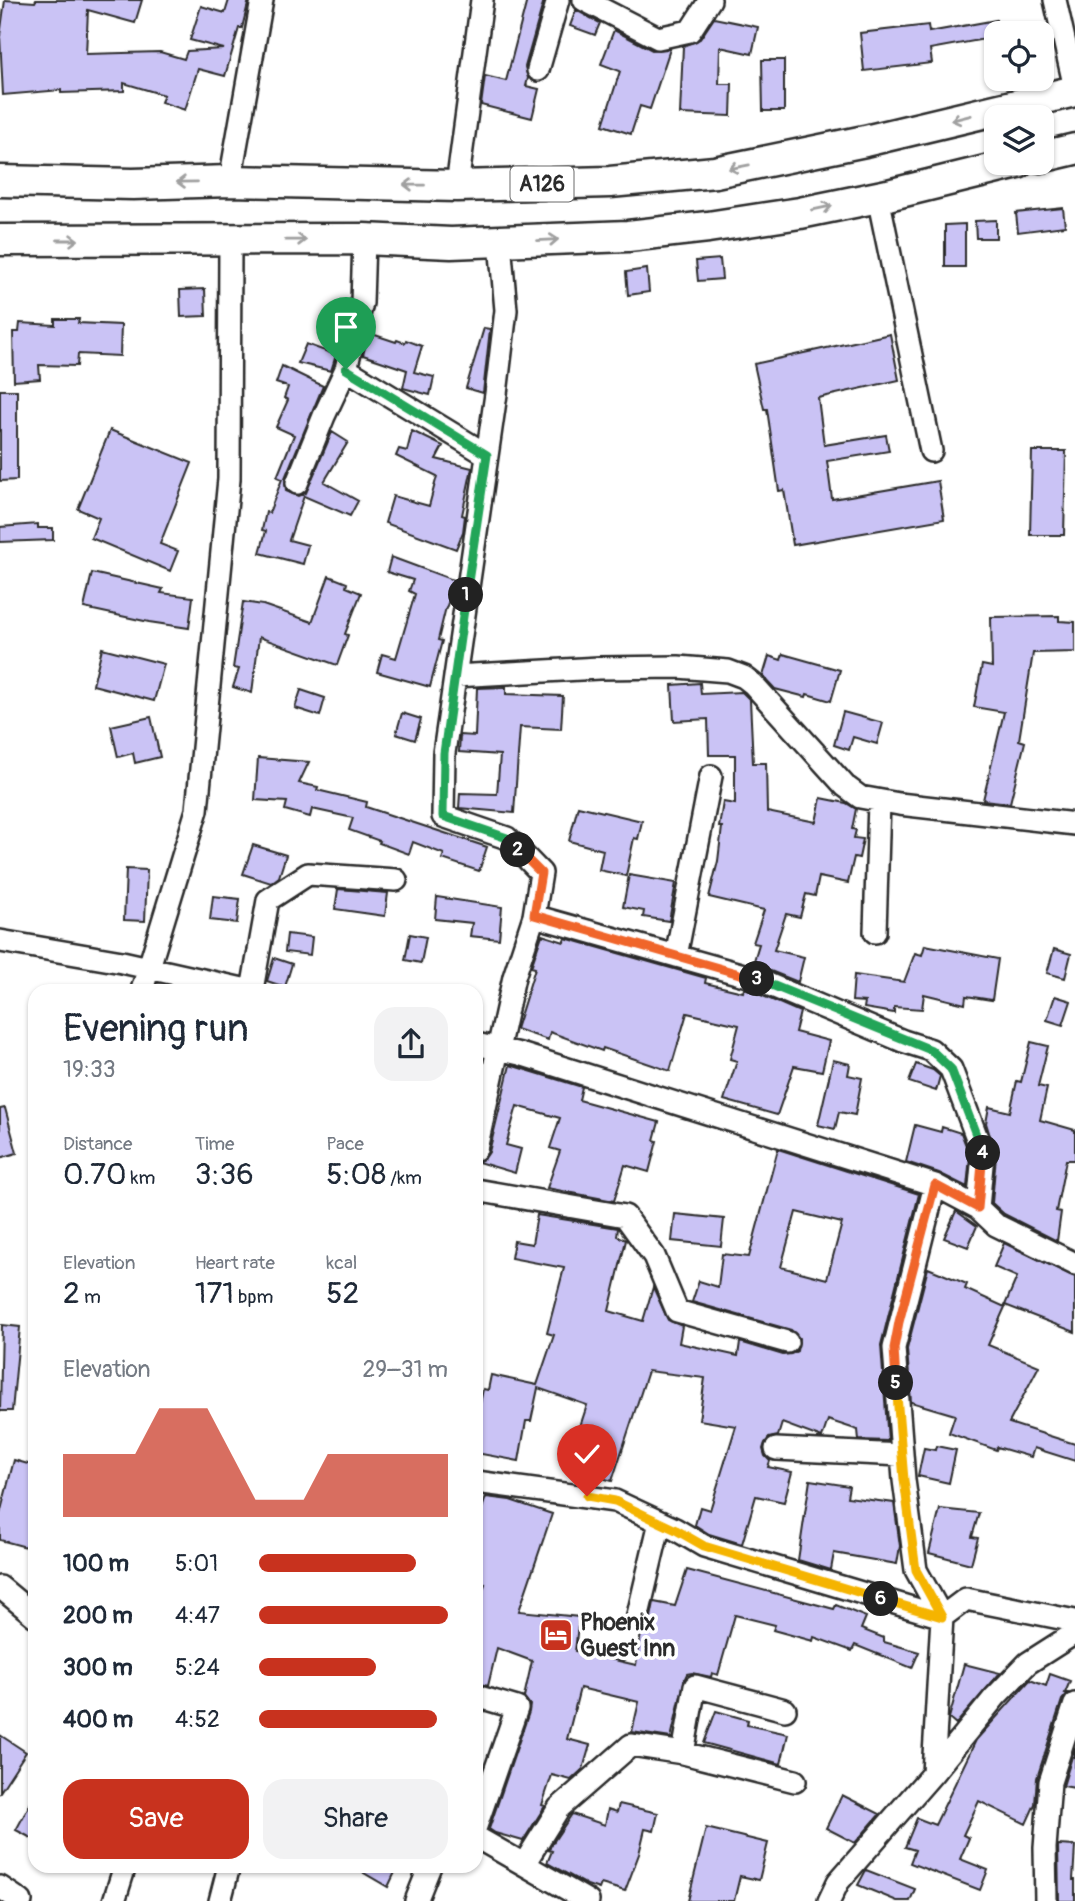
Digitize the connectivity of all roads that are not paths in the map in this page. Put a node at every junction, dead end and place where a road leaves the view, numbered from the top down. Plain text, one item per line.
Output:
1 (261, 0) edge
2 (482, 0) edge
3 (558, 0) edge
4 (583, 0) edge
5 (710, 0) edge
6 (1055, 0) edge
7 (538, 70) dead end
8 (1075, 90) edge
9 (1075, 149) edge
10 (1054, 154) edge
11 (984, 171) edge
12 (0, 180) edge
13 (230, 181) junction
14 (457, 186) junction
15 (878, 197) junction
16 (364, 239) junction
17 (0, 240) edge
18 (230, 241) junction
19 (500, 242) junction
20 (346, 369) junction
21 (931, 451) dead end
22 (487, 455) junction
23 (297, 483) dead end
24 (455, 676) junction
25 (710, 776) dead end
26 (879, 800) junction
27 (1075, 824) edge
28 (396, 880) dead end
29 (534, 915) junction
30 (875, 932) dead end
31 (0, 941) edge
32 (676, 956) junction
33 (149, 969) junction
34 (144, 984) edge
35 (221, 984) edge
36 (251, 984) edge
37 (483, 1046) edge
38 (499, 1049) junction
39 (483, 1119) edge
40 (935, 1185) junction
41 (483, 1191) edge
42 (978, 1208) junction
43 (1075, 1265) edge
44 (787, 1342) dead end
45 (776, 1449) dead end
46 (902, 1455) junction
47 (483, 1483) edge
48 (660, 1522) junction
49 (0, 1587) edge
50 (28, 1610) edge
51 (638, 1615) dead end
52 (942, 1617) junction
53 (1075, 1621) edge
54 (1075, 1633) edge
55 (483, 1698) edge
56 (1075, 1704) edge
57 (785, 1710) dead end
58 (683, 1753) junction
59 (933, 1773) junction
60 (795, 1781) dead end
61 (483, 1806) edge
62 (483, 1841) edge
63 (524, 1864) junction
64 (123, 1873) edge
65 (227, 1873) edge
66 (427, 1873) edge
67 (0, 1887) edge
68 (20, 1901) edge
69 (114, 1901) edge
70 (220, 1901) edge
71 (416, 1901) edge
72 (588, 1901) edge
73 (830, 1901) edge
74 (1046, 1901) edge

1 - 13 street
2 - 14 street
3 - 7 street
4 - 5 street
6 - 8 street
8 -> 14 highway, A126
9 - 10 highway
11 - 15 highway
13 -> 12 highway, A126
14 -> 13 highway, A126
19 -> 15 highway
15 - 21 street
18 -> 16 highway
16 - 19 highway
16 - 20 street
17 -> 18 highway
18 - 33 street
19 - 22 street
20 - 22 street
20 - 23 street
22 - 24 street
24 - 26 street
24 - 29 street
25 - 32 street
26 - 27 street
26 - 30 street
28 - 36 street
29 - 32 street
29 - 38 street
31 - 33 street
32 - 42 street
33 - 34 street
33 - 35 street
37 - 38 street
38 - 39 street
38 - 40 street
40 - 42 street
40 - 46 street
41 - 44 street
42 - 43 street
45 - 46 street
46 - 52 street
47 - 48 street
48 - 51 street
48 - 52 street
49 - 50 street
52 - 53 street
52 - 59 street
54 - 59 street
55 - 61 street
56 - 74 street
57 - 58 street
58 - 60 street
58 - 63 street
59 - 73 street
62 - 63 street
63 - 72 street
64 - 69 street
65 - 70 street
66 - 71 street
67 - 68 street

